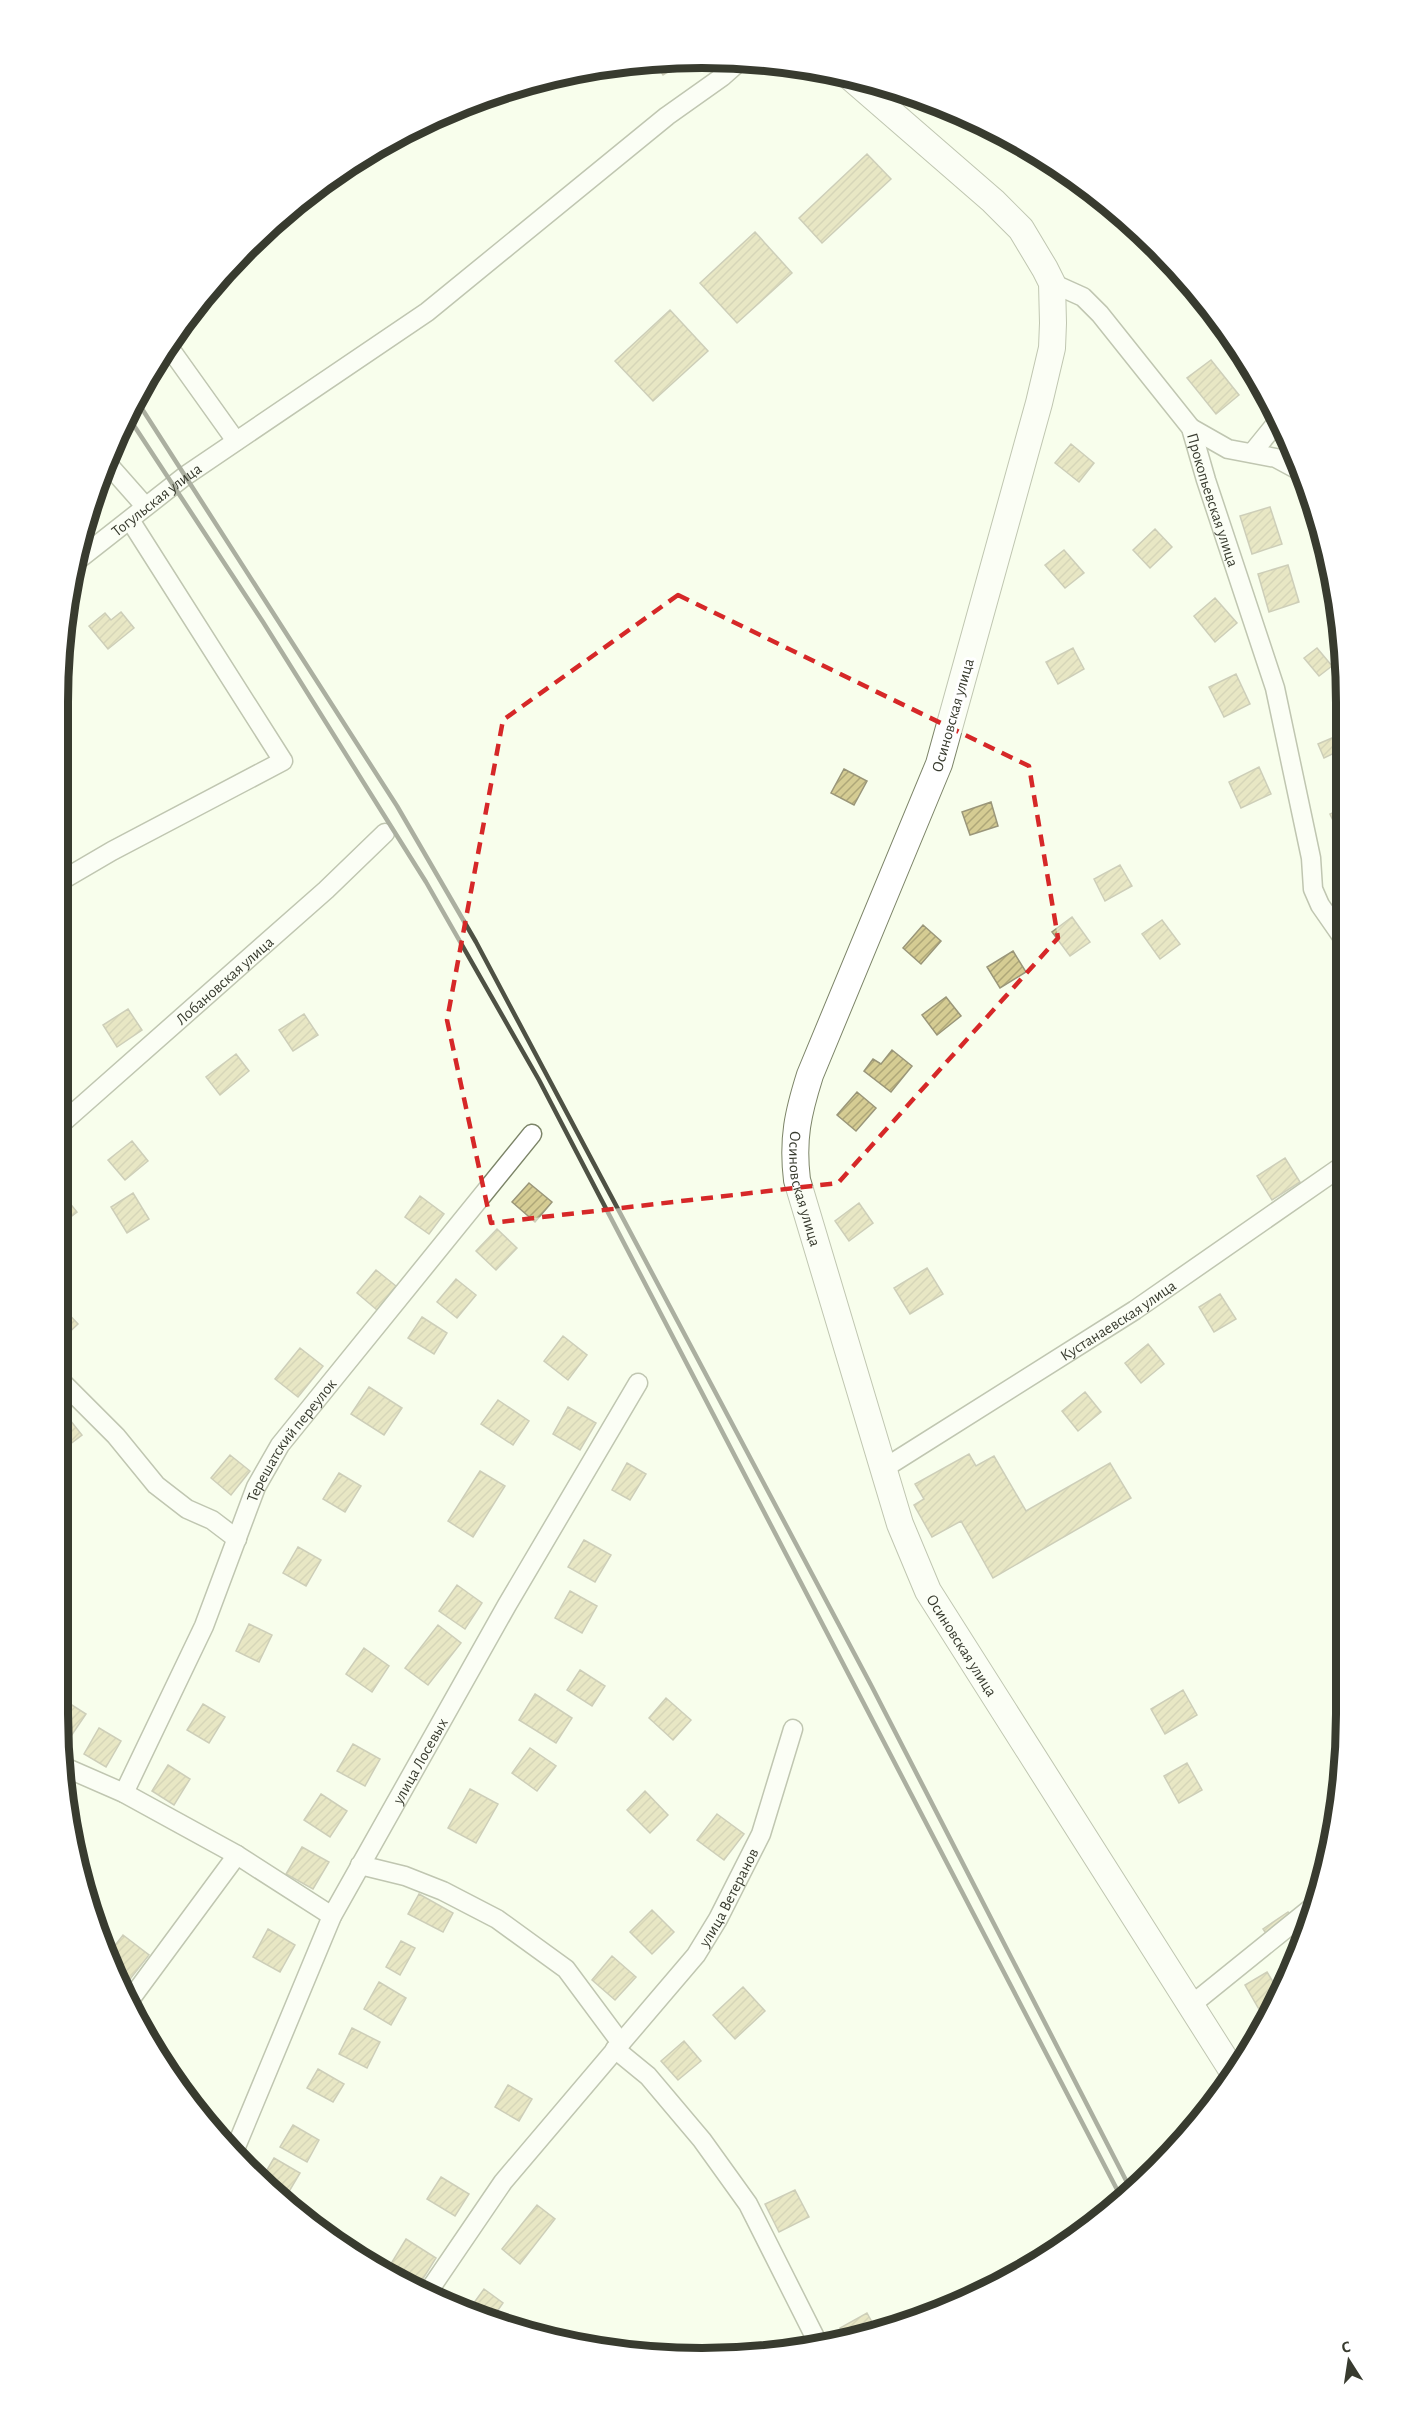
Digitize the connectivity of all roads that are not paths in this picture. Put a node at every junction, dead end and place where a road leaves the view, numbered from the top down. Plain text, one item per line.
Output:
1 (731, 69) edge
2 (863, 88) edge
3 (1052, 283) junction
4 (172, 352) edge
5 (1273, 427) edge
6 (1191, 428) junction
7 (236, 441) junction
8 (1252, 453) junction
9 (1289, 465) edge
10 (112, 470) edge
11 (145, 506) junction
12 (130, 520) junction
13 (85, 554) edge
14 (386, 833) dead end
15 (68, 877) edge
16 (1336, 928) edge
17 (68, 1118) edge
18 (532, 1134) dead end
19 (1336, 1170) edge
20 (638, 1383) dead end
21 (68, 1388) edge
22 (883, 1469) junction
23 (237, 1539) junction
24 (793, 1729) dead end
25 (70, 1770) edge
26 (124, 1793) junction
27 (237, 1855) junction
28 (360, 1865) junction
29 (1303, 1915) edge
30 (332, 1916) junction
31 (134, 1995) edge
32 (1190, 2006) junction
33 (618, 2046) junction
34 (1229, 2066) edge
35 (236, 2144) edge
36 (432, 2287) edge
37 (815, 2337) edge

1 - 7 street, Тогульская улица
2 - 3 main road
3 - 6 street, Прокопьевская улица
3 - 22 main road, Осиновская улица
4 - 7 street
5 - 8 street
6 - 8 street
6 - 16 street, Прокопьевская улица
7 - 11 street, Тогульская улица
8 - 9 street
10 - 11 street
11 - 12 street, Тогульская улица
12 - 13 street, Тогульская улица
12 - 15 street
14 - 17 street, Лобановская улица
18 - 23 street, Терешатский переулок
19 - 22 street, Кустанаевская улица
20 - 28 street, улица Лосевых
21 - 23 street
22 - 32 main road, Осиновская улица
23 - 26 street, Терешатский переулок
24 - 33 street, улица Ветеранов
25 - 26 street
26 - 27 street
27 - 30 street
27 - 31 street
28 - 30 street, улица Лосевых
28 - 33 street
29 - 32 street
30 - 35 street, улица Лосевых
32 - 34 main road, Осиновская улица
33 - 36 street, улица Ветеранов
33 - 37 street

